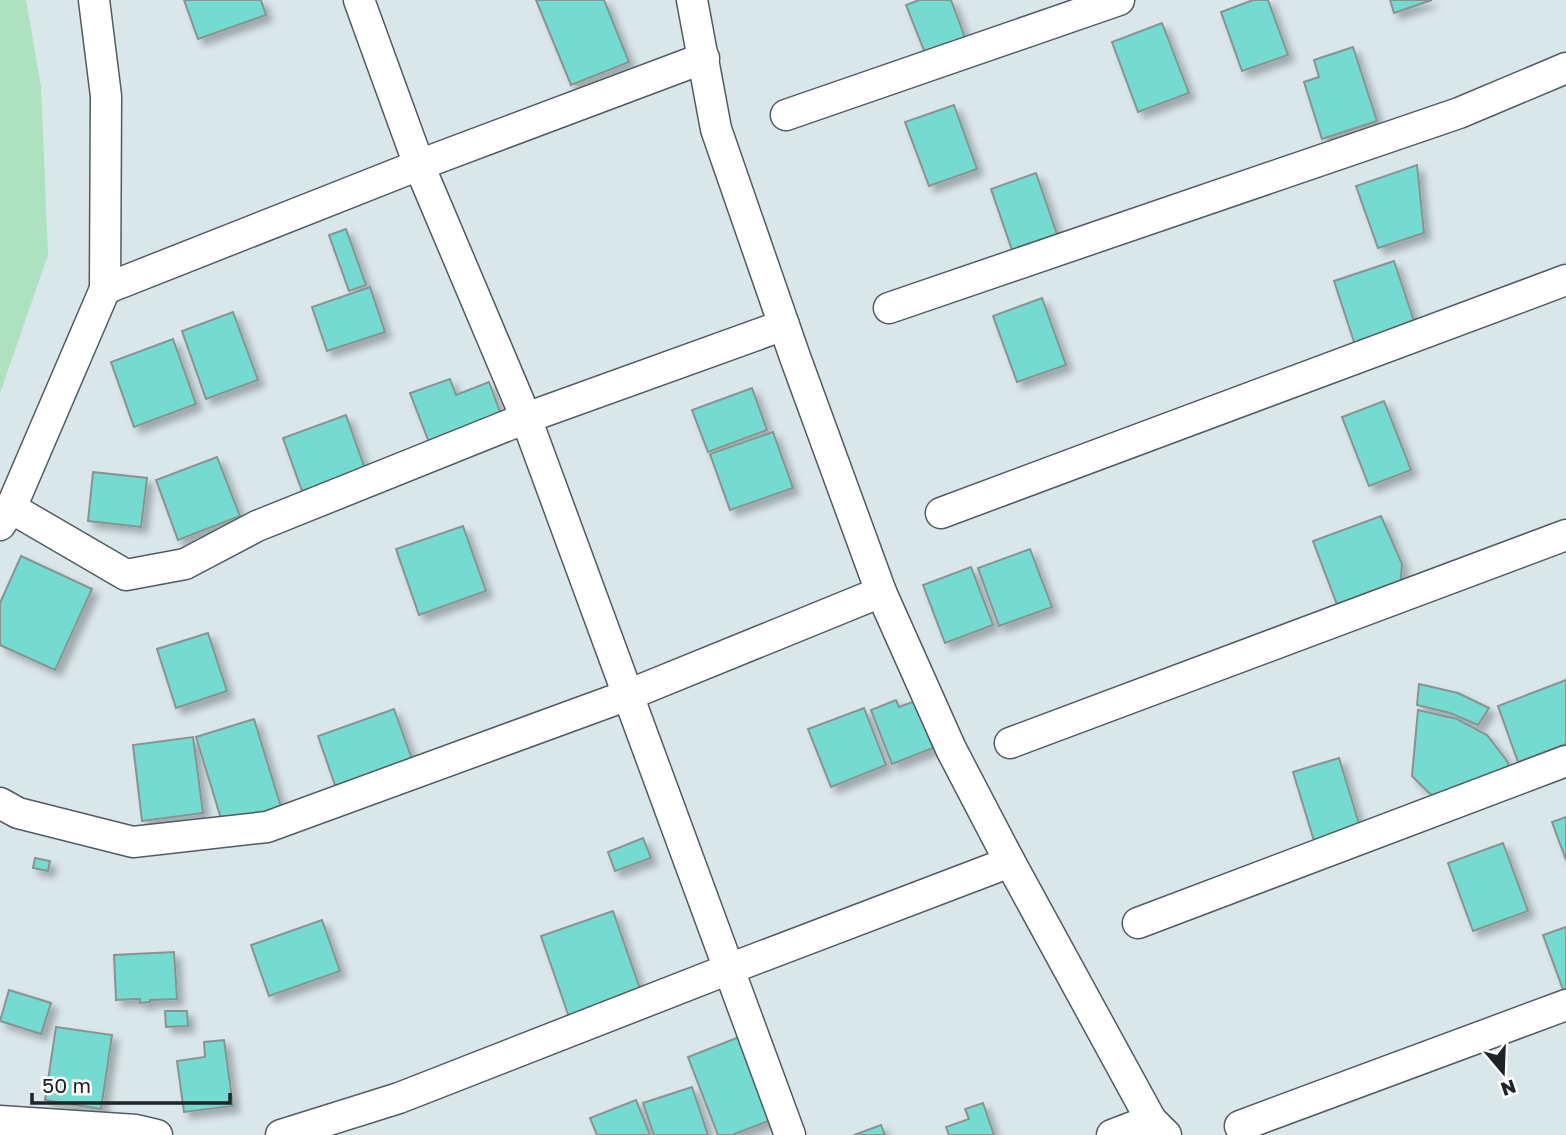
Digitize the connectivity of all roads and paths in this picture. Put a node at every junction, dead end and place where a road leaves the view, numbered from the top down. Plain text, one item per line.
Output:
1 (94, 0) edge
2 (359, 0) edge
3 (692, 0) edge
4 (1119, 0) edge
5 (704, 58) junction
6 (1566, 68) edge
7 (786, 115) dead end
8 (419, 165) junction
9 (1566, 281) edge
10 (105, 289) junction
11 (889, 308) dead end
12 (784, 324) junction
13 (526, 418) junction
14 (941, 513) dead end
15 (6, 517) edge
16 (1566, 535) edge
17 (881, 592) junction
18 (628, 695) junction
19 (1010, 743) dead end
20 (1566, 761) edge
21 (0, 803) edge
22 (1010, 862) junction
23 (1138, 923) dead end
24 (729, 969) junction
25 (1566, 1005) edge
26 (0, 1121) edge
27 (1240, 1126) dead end
28 (1159, 1127) edge
29 (157, 1135) edge
30 (281, 1135) edge
31 (790, 1135) edge
32 (1112, 1135) edge

1 - 10 street
2 - 8 street
3 - 5 street
4 - 7 street
5 - 8 street
5 - 12 street
6 - 11 street
8 - 10 street
8 - 13 street
9 - 14 street
10 - 15 street
12 - 13 street
12 - 17 street
13 - 15 street
13 - 18 street
16 - 19 street
17 - 18 street
17 - 22 street
18 - 21 street
18 - 24 street
20 - 23 street
22 - 24 street
22 - 28 street
24 - 30 street
24 - 31 street
25 - 27 street
26 - 29 street
28 - 32 street

